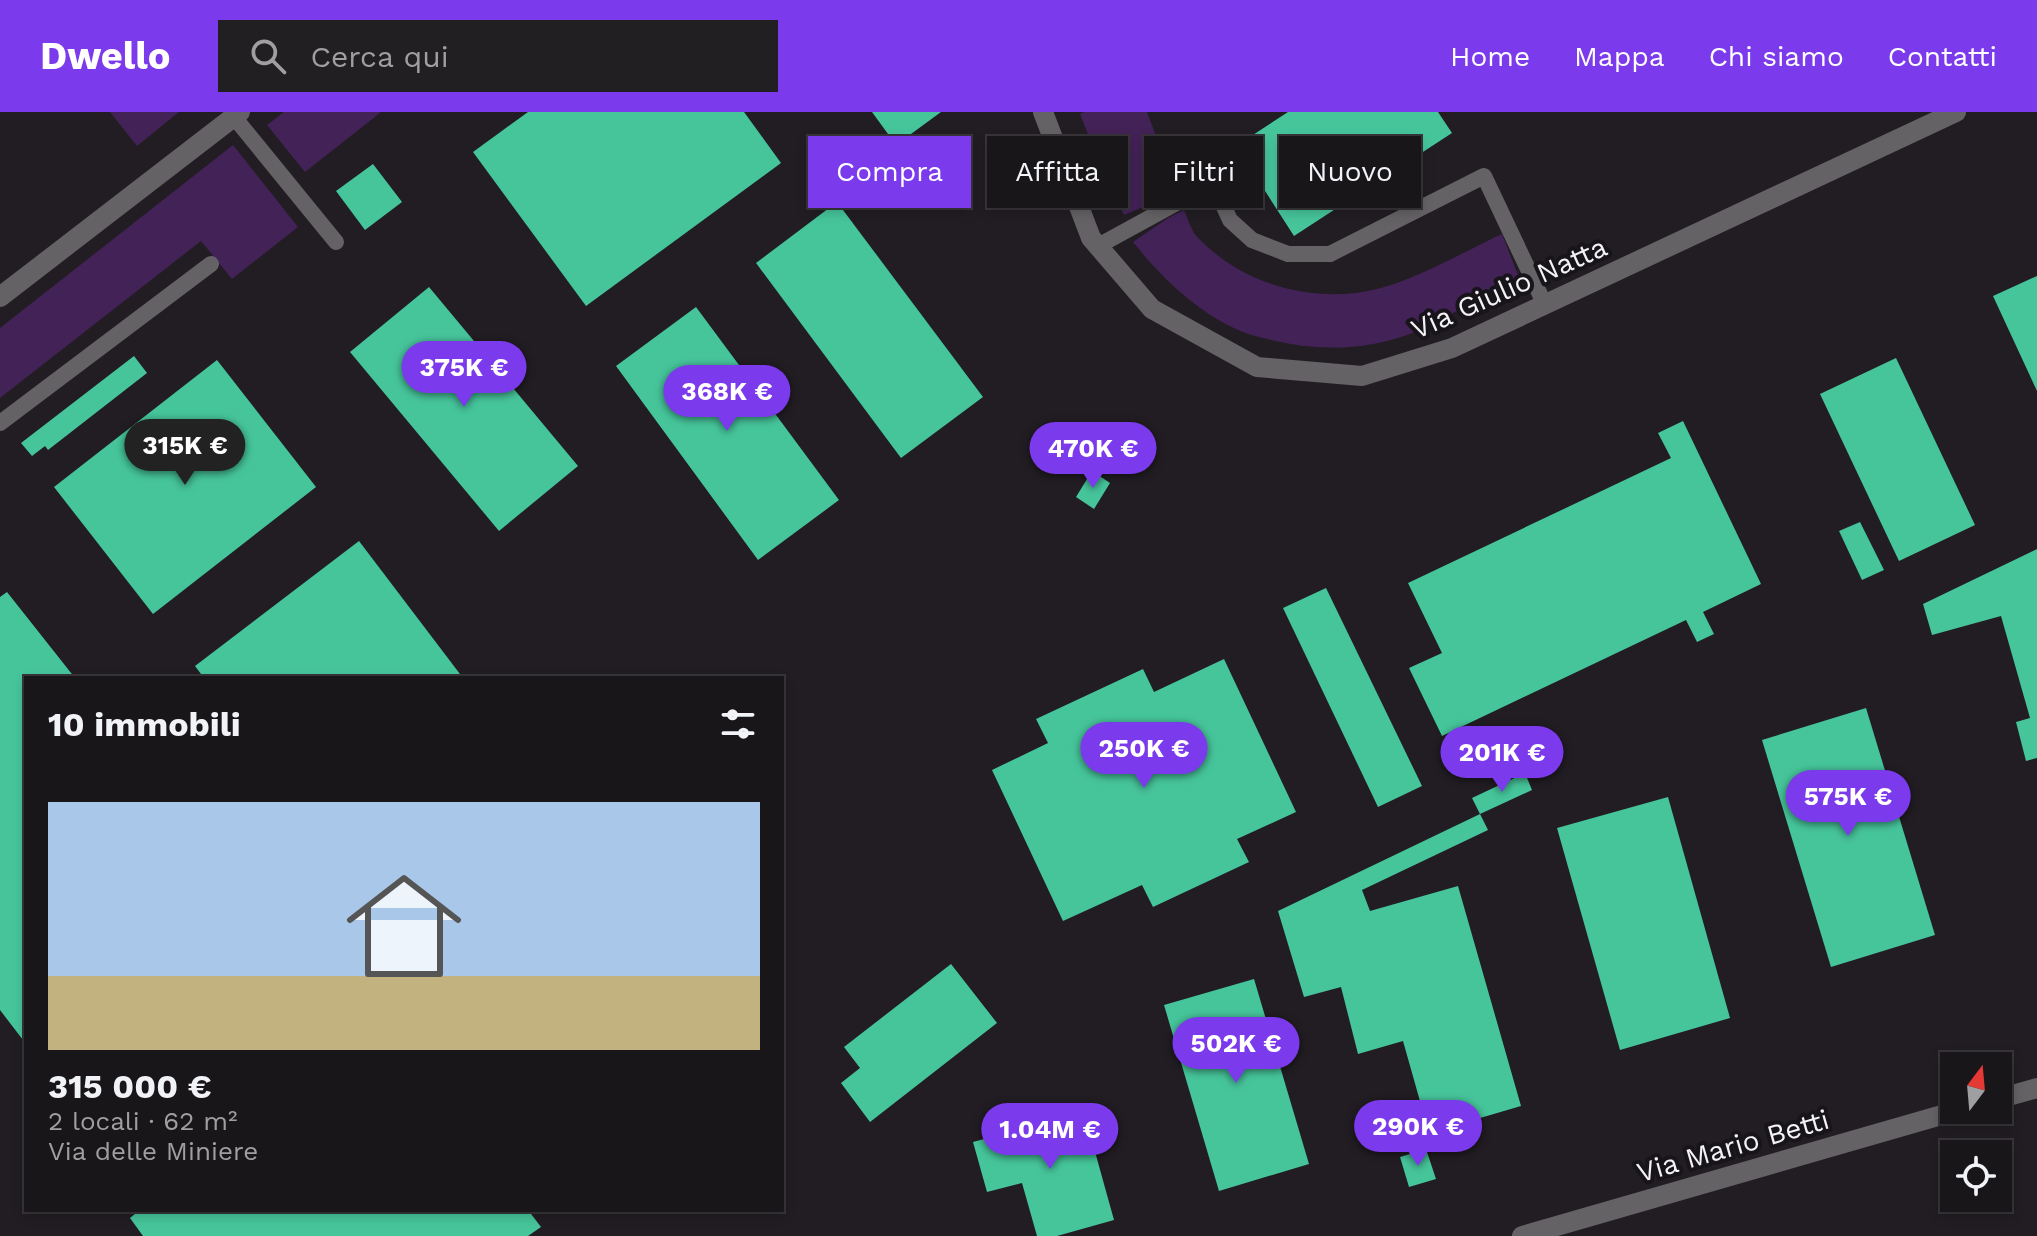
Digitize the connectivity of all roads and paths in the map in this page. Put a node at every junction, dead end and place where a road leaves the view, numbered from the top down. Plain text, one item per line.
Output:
1 (1956, 112) edge
2 (1046, 113) edge
3 (237, 114) edge
4 (336, 242) dead end
5 (1098, 246) junction
6 (211, 264) dead end
7 (0, 297) edge
8 (1545, 305) junction
9 (0, 423) edge
10 (2037, 1088) edge
11 (2012, 1095) edge
12 (1940, 1115) edge
13 (1522, 1236) edge

1 - 8 street, Via Giulio Natta
2 - 5 street, Via Giulio Natta
3 - 4 lane
3 - 7 street
5 - 8 street, Via Giulio Natta
5 - 8 lane
6 - 9 lane
10 - 11 street
12 - 13 street, Via Mario Betti

